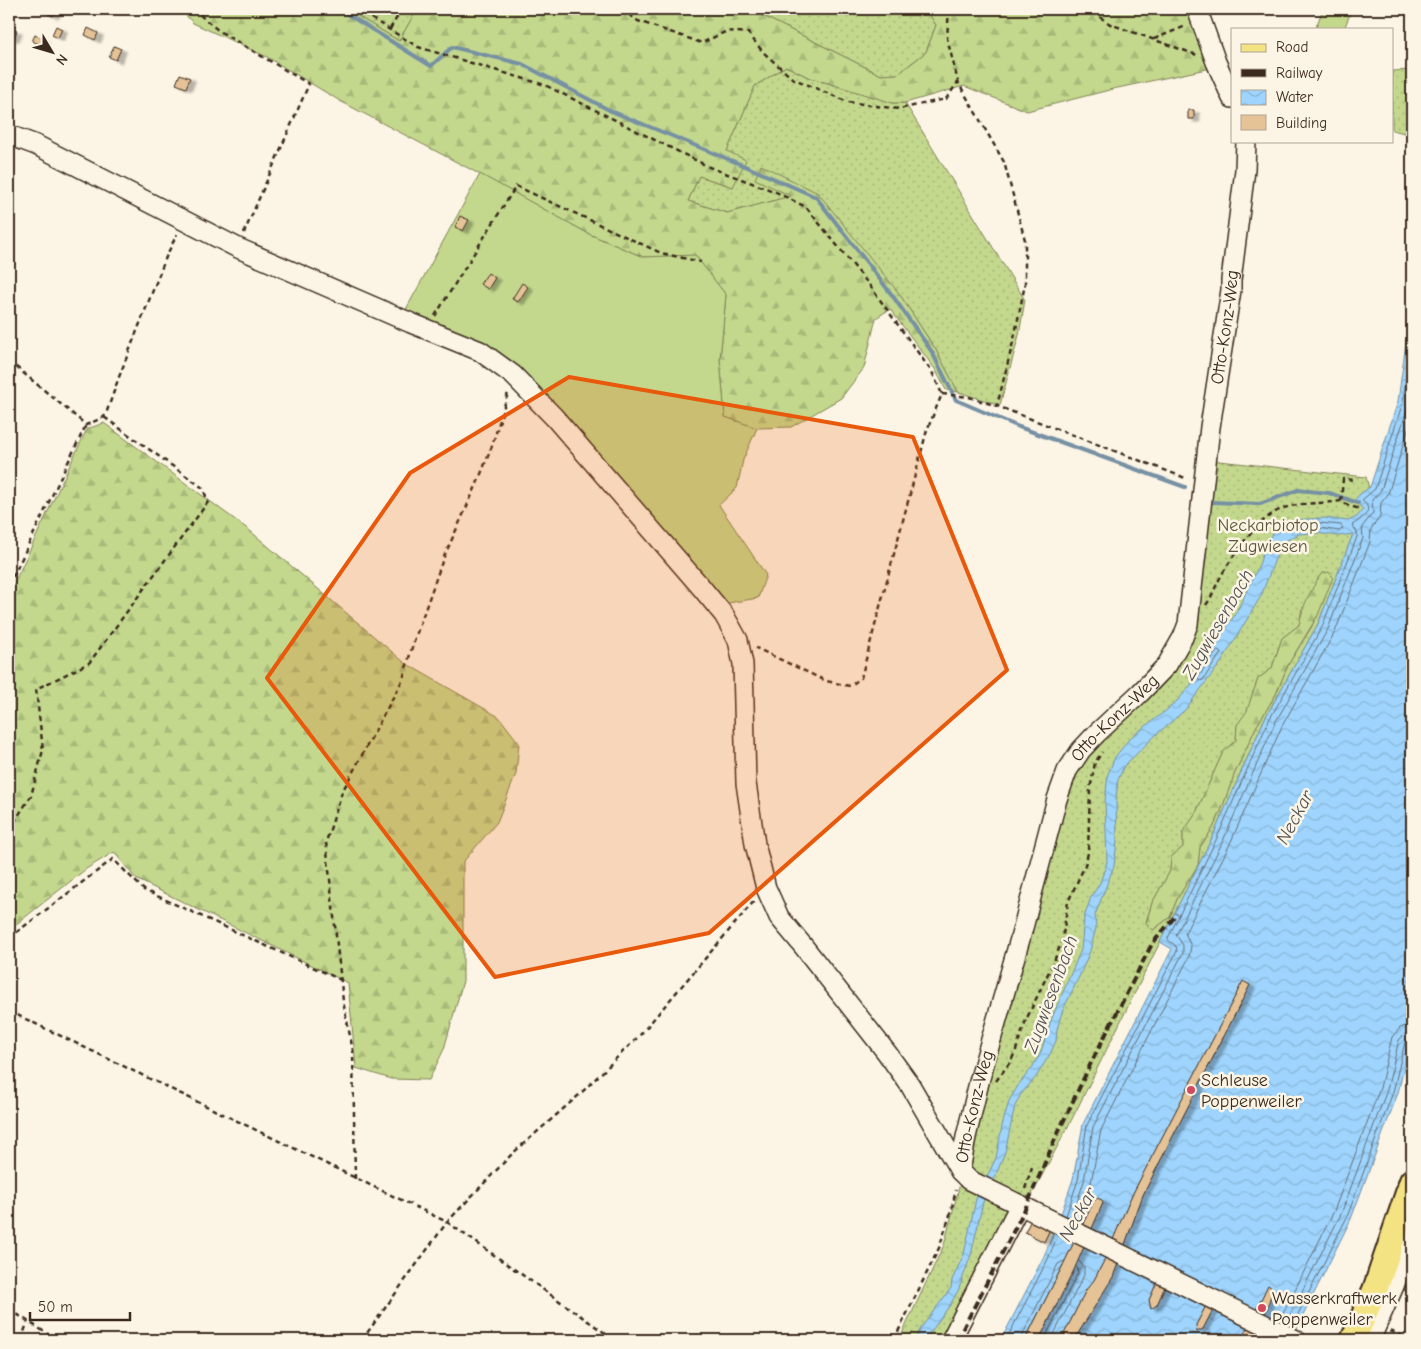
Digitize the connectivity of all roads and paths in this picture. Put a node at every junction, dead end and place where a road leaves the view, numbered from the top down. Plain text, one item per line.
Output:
1 (193, 9) edge
2 (356, 9) edge
3 (402, 9) edge
4 (622, 9) edge
5 (949, 9) edge
6 (1067, 9) edge
7 (1197, 10) edge
8 (390, 29) junction
9 (1153, 40) junction
10 (1216, 62) junction
11 (958, 82) junction
12 (1231, 96) edge
13 (9, 135) edge
14 (1246, 142) edge
15 (184, 222) junction
16 (238, 248) junction
17 (701, 262) dead end
18 (426, 330) junction
19 (9, 361) edge
20 (513, 375) junction
21 (942, 394) junction
22 (997, 406) junction
23 (104, 417) junction
24 (86, 424) junction
25 (1356, 480) dead end
26 (1203, 485) junction
27 (1340, 500) junction
28 (1361, 509) dead end
29 (9, 585) edge
30 (1188, 624) junction
31 (738, 640) junction
32 (1104, 750) dead end
33 (9, 830) edge
34 (766, 888) junction
35 (9, 938) edge
36 (341, 980) junction
37 (9, 1011) edge
38 (994, 1084) dead end
39 (1032, 1168) dead end
40 (964, 1176) junction
41 (355, 1179) junction
42 (1412, 1181) edge
43 (1012, 1201) junction
44 (447, 1222) junction
45 (1412, 1237) edge
46 (9, 1310) edge
47 (28, 1321) junction
48 (1374, 1333) edge
49 (21, 1340) edge
50 (57, 1340) edge
51 (362, 1340) edge
52 (615, 1340) edge
53 (894, 1340) edge
54 (951, 1340) edge
55 (1296, 1340) edge
56 (1353, 1340) edge
57 (1411, 1340) edge

1 - 16 path
2 - 8 path
3 - 8 path
4 - 11 path
5 - 11 path
6 - 9 path
7 - 9 path
7 - 10 lane
8 - 21 path
9 - 10 path
10 - 12 lane
11 - 22 path
13 - 15 lane
14 - 26 lane, Otto-Konz-Weg
15 - 16 lane
15 - 23 path
16 - 18 lane
17 - 18 path
18 - 20 lane
19 - 24 path
20 - 31 lane
20 - 36 path
21 - 22 path
21 - 31 path
22 - 26 path
23 - 24 path
23 - 33 path
24 - 29 path
25 - 27 path
26 - 30 lane, Otto-Konz-Weg
27 - 28 path
27 - 30 path
30 - 40 lane, Otto-Konz-Weg
31 - 34 lane
32 - 38 path
34 - 40 lane
34 - 44 path
35 - 36 path
36 - 41 path
37 - 41 path
39 - 43 path
40 - 43 lane
40 - 53 path
41 - 44 path
42 - 56 main road
43 - 54 lane
43 - 55 lane
44 - 51 path
44 - 52 path
45 - 48 lane
46 - 47 path
47 - 49 path
47 - 50 path
48 - 57 path

